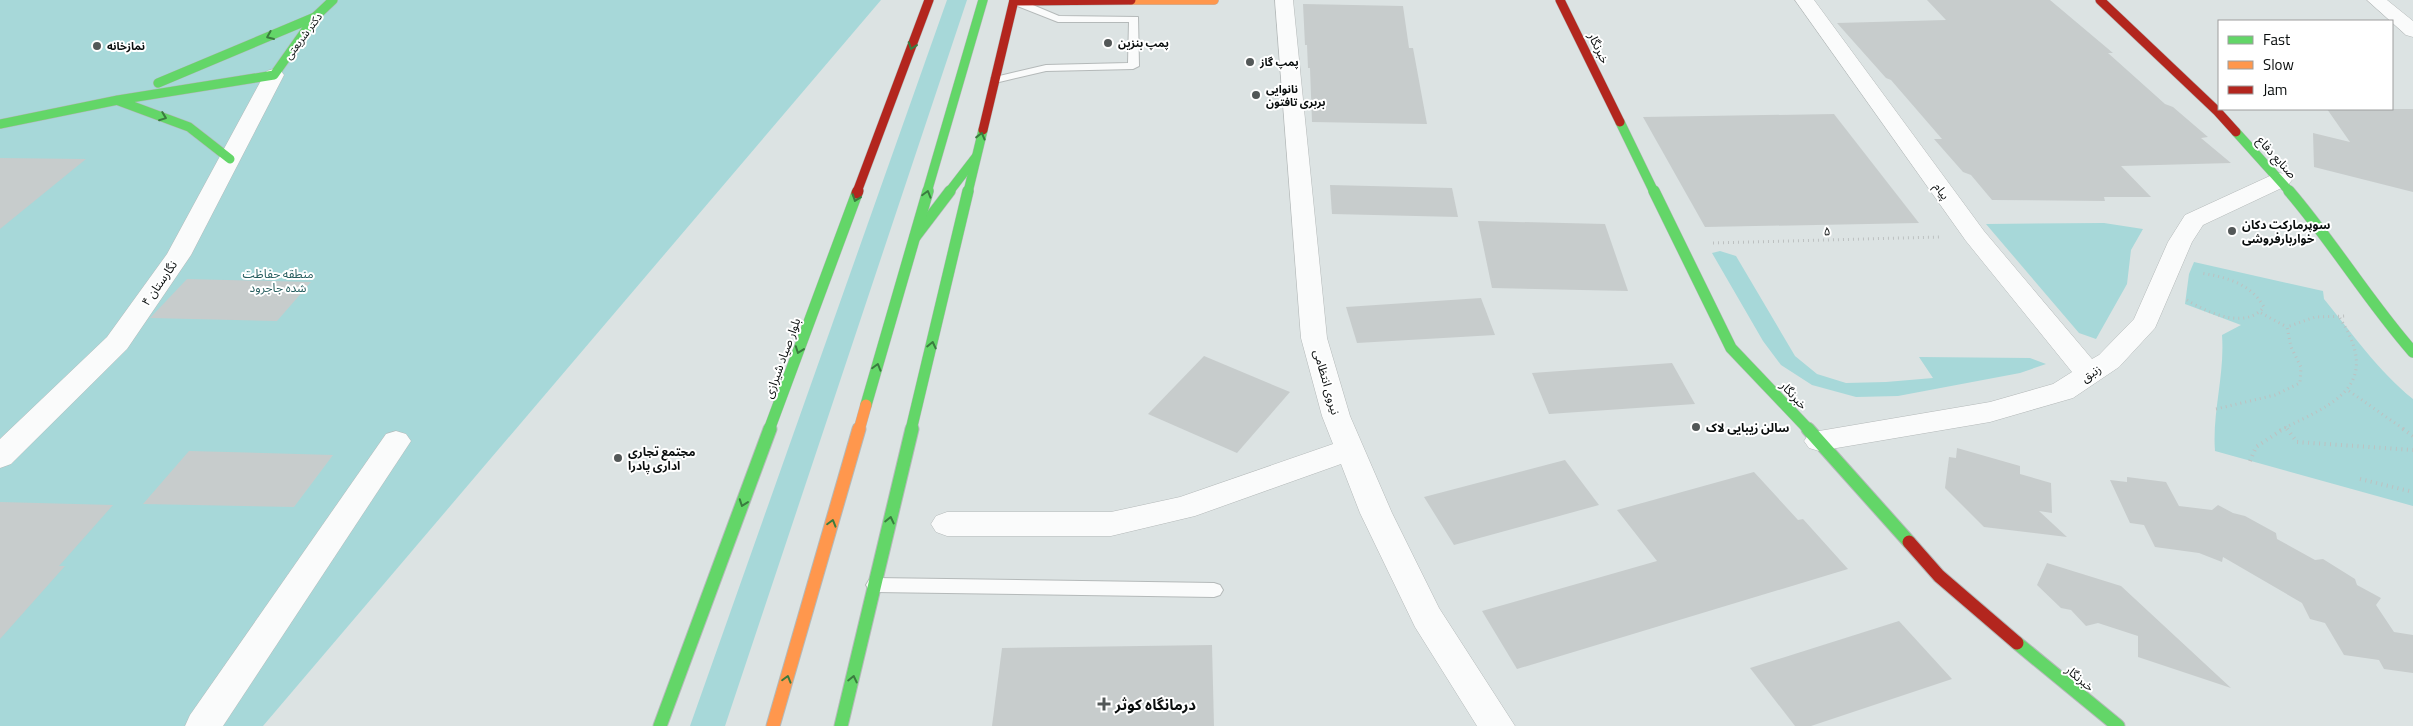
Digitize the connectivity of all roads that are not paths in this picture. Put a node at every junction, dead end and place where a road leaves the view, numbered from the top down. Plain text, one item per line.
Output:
1 (333, 0) edge
2 (929, 0) edge
3 (983, 0) edge
4 (1214, 0) edge
5 (1284, 0) edge
6 (1560, 0) edge
7 (1804, 0) edge
8 (2100, 0) edge
9 (2376, 0) edge
10 (1014, 1) edge
11 (315, 17) junction
12 (2413, 31) edge
13 (274, 75) junction
14 (995, 80) junction
15 (118, 100) junction
16 (0, 124) edge
17 (976, 157) junction
18 (230, 159) junction
19 (2280, 180) junction
20 (915, 237) junction
21 (2413, 352) edge
22 (2089, 374) junction
23 (396, 441) dead end
24 (1819, 441) junction
25 (1350, 450) junction
26 (0, 457) edge
27 (947, 524) dead end
28 (875, 585) junction
29 (1214, 590) dead end
30 (203, 726) edge
31 (660, 726) edge
32 (773, 726) edge
33 (842, 726) edge
34 (1497, 726) edge
35 (2118, 726) edge

1 - 11 main road, دکتر شریعتی
2 -> 31 main road, بلوار صیاد شیرازی
20 -> 3 main road
4 - 10 main road
5 - 25 street, نیروی انتظامی
6 - 24 main road, خبرنگار
7 - 22 street, پیام
8 - 19 main road, صنایع دفاع
9 - 12 street
10 - 14 main road
10 - 14 lane
11 - 13 main road, دکتر شریعتی
11 -> 15 main road
13 - 15 main road
13 - 18 street, نگارستان ۴
17 -> 14 main road
15 - 16 main road
15 -> 18 main road
17 - 20 main road
28 -> 17 main road
18 - 26 street, نگارستان ۴
19 - 21 main road, صنایع دفاع
19 - 22 street, زنبق
32 -> 20 main road
22 - 24 street, زنبق
23 - 30 street
24 - 35 main road, خبرنگار
25 - 27 street
25 - 34 street, نیروی انتظامی
28 - 29 lane
33 -> 28 main road

